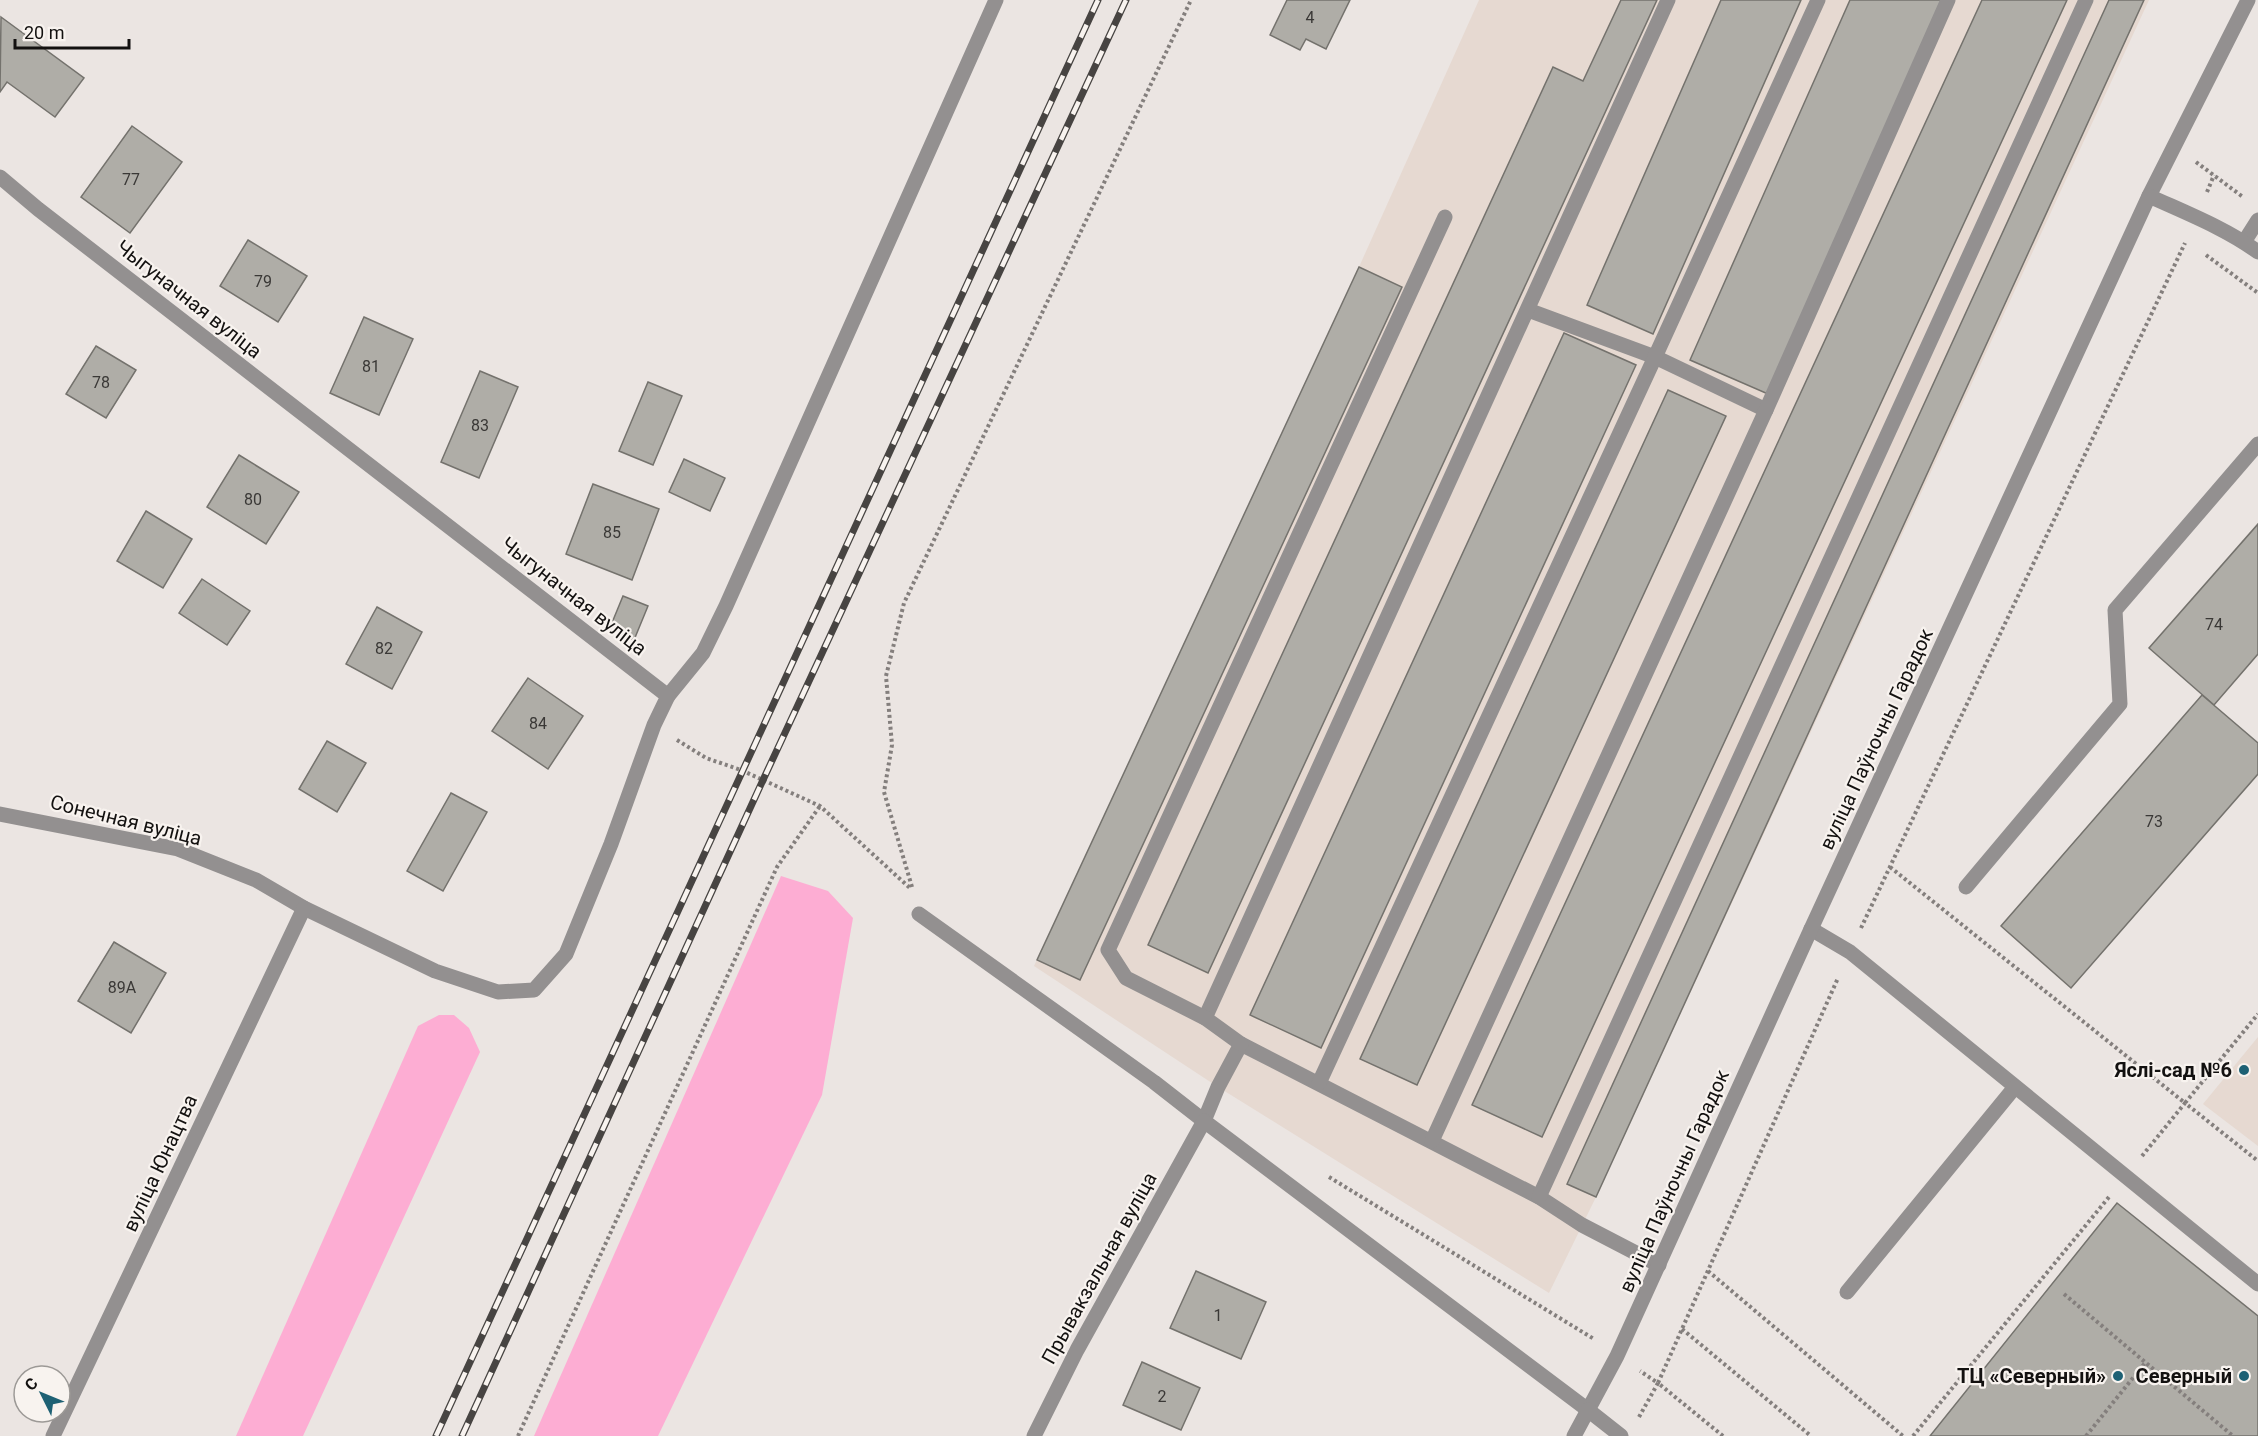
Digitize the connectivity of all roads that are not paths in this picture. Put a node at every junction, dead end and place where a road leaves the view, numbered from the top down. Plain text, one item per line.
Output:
1 (996, 0) edge
2 (1668, 0) edge
3 (1818, 0) edge
4 (1948, 0) edge
5 (2086, 0) edge
6 (2248, 0) edge
7 (0, 177) edge
8 (2149, 196) junction
9 (1445, 217) dead end
10 (2258, 219) edge
11 (2244, 242) junction
12 (2258, 252) edge
13 (1528, 310) junction
14 (1656, 357) junction
15 (1766, 410) junction
16 (2258, 444) edge
17 (668, 696) junction
18 (0, 814) edge
19 (1966, 887) dead end
20 (304, 908) junction
21 (919, 914) dead end
22 (1811, 929) junction
23 (1205, 1018) junction
24 (1241, 1044) junction
25 (1319, 1083) junction
26 (2015, 1087) junction
27 (1204, 1121) junction
28 (1432, 1141) junction
29 (1539, 1197) junction
30 (1659, 1265) junction
31 (2258, 1284) edge
32 (1847, 1292) dead end
33 (1588, 1410) junction
34 (53, 1436) edge
35 (1034, 1436) edge
36 (1574, 1436) edge
37 (1621, 1436) edge

1 - 17 street
2 - 13 street
3 - 14 street
4 - 15 street
5 - 29 street
6 - 8 street, вуліца Паўночны Гарадок
7 - 17 street, Чыгуначная вуліца
8 - 11 street
8 - 22 street, вуліца Паўночны Гарадок
9 - 23 street
10 - 11 street
11 - 12 street
13 - 14 street
13 - 23 street
14 - 15 street
14 - 25 street
15 - 28 street
16 - 19 street
17 - 20 street
18 - 20 street, Сонечная вуліца
20 - 34 street, вуліца Юнацтва
21 - 27 street
22 - 26 street
22 - 30 street, вуліца Паўночны Гарадок
23 - 24 street
24 - 25 street
24 - 27 street, Прывакзальная вуліца
25 - 28 street
26 - 31 street
26 - 32 street
27 - 33 street
27 - 35 street, Прывакзальная вуліца
28 - 29 street
29 - 30 street
30 - 33 street, вуліца Паўночны Гарадок
33 - 36 street, вуліца Паўночны Гарадок
33 - 37 street

